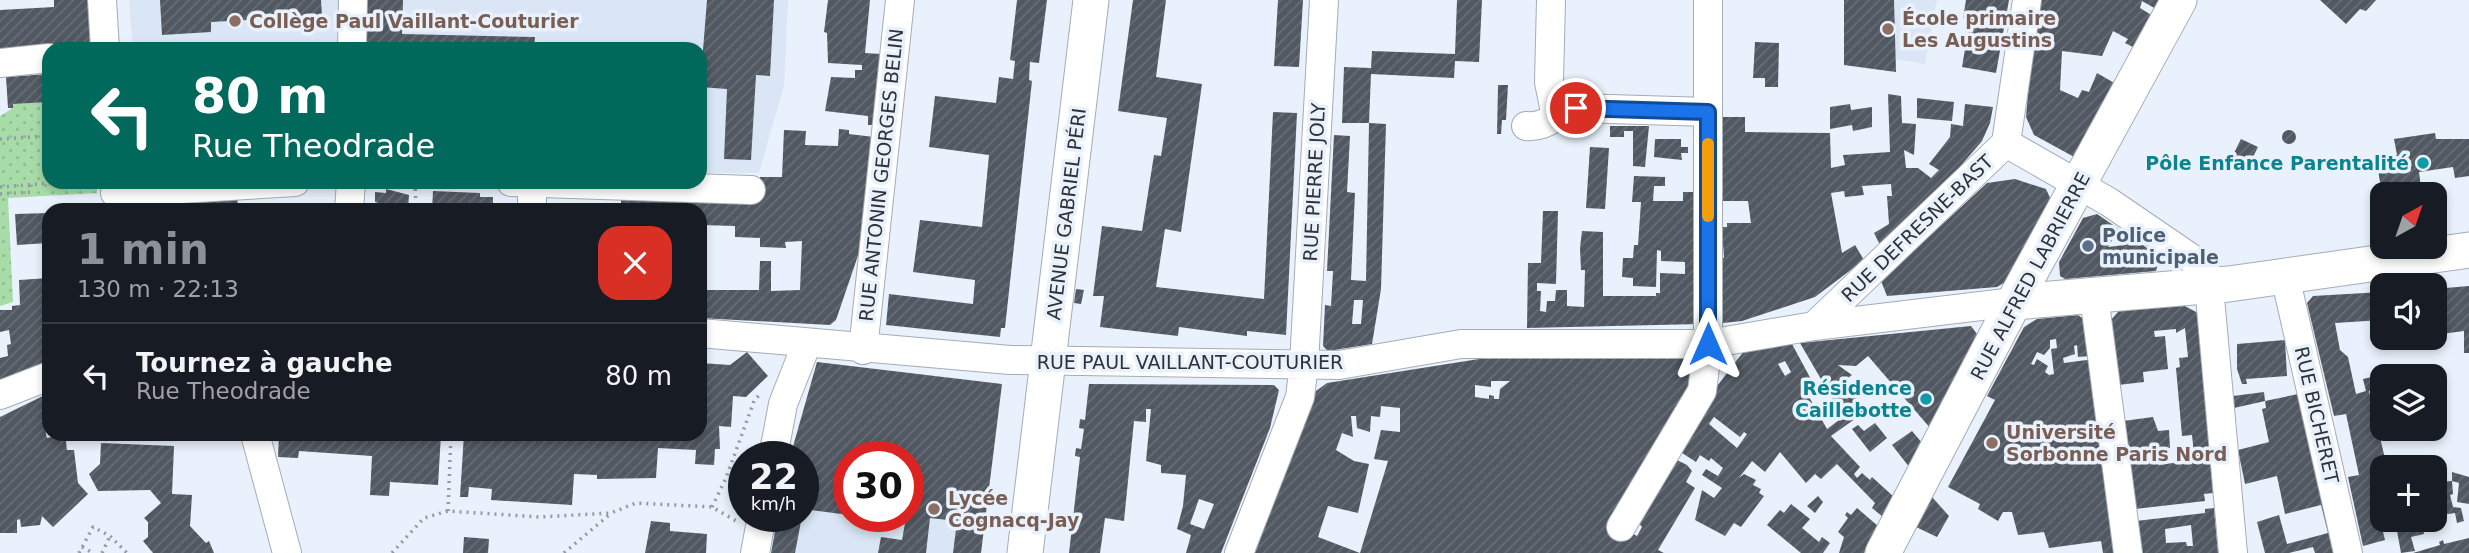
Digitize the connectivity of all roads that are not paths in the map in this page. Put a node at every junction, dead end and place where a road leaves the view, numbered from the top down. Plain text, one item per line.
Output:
1 (102, 0) edge
2 (353, 0) edge
3 (900, 0) edge
4 (1091, 0) edge
5 (1324, 0) edge
6 (1551, 0) edge
7 (1708, 0) edge
8 (2027, 0) edge
9 (2179, 0) edge
10 (105, 42) edge
11 (352, 42) edge
12 (42, 59) edge
13 (0, 63) edge
14 (1708, 112) junction
15 (1556, 117) junction
16 (1526, 126) dead end
17 (2006, 143) junction
18 (2079, 185) junction
19 (198, 189) edge
20 (751, 190) dead end
21 (525, 192) edge
22 (115, 195) edge
23 (2469, 250) edge
24 (2285, 276) junction
25 (2209, 286) junction
26 (2094, 296) junction
27 (2014, 302) junction
28 (1814, 326) junction
29 (707, 334) edge
30 (807, 343) junction
31 (1708, 344) junction
32 (863, 349) junction
33 (1048, 361) junction
34 (1304, 364) junction
35 (42, 379) edge
36 (0, 395) edge
37 (256, 441) edge
38 (776, 441) edge
39 (1621, 527) dead end
40 (287, 553) edge
41 (1025, 553) edge
42 (1239, 553) edge
43 (1883, 553) edge
44 (2128, 553) edge
45 (2233, 553) edge
46 (2348, 553) edge

1 - 10 street
2 - 11 street
3 - 32 street, RUE ANTONIN GEORGES BELIN
4 - 33 main road, AVENUE GABRIEL PÉRI
5 - 34 street, RUE PIERRE JOLY
6 - 15 street
7 - 14 street
8 - 17 street, RUE DEFRESNE-BAST
9 - 18 main road, RUE ALFRED LABRIERRE
12 - 13 street
14 - 15 street
14 - 31 street
15 - 16 street
17 - 18 street
17 - 28 street, RUE DEFRESNE-BAST
18 - 25 street
18 - 27 main road, RUE ALFRED LABRIERRE
19 - 22 street
20 - 21 street
23 - 24 main road
24 - 25 main road
24 - 46 street, RUE BICHERET
25 - 26 main road
25 - 45 street
26 - 27 main road
26 - 44 street
27 - 28 street, RUE PAUL VAILLANT-COUTURIER
27 - 43 main road, RUE ALFRED LABRIERRE
28 - 31 street, RUE PAUL VAILLANT-COUTURIER
29 - 30 street, RUE PAUL VAILLANT-COUTURIER
30 - 32 street, RUE PAUL VAILLANT-COUTURIER
30 - 38 street
31 - 34 street, RUE PAUL VAILLANT-COUTURIER
31 - 39 street
32 - 33 street, RUE PAUL VAILLANT-COUTURIER
33 - 34 street, RUE PAUL VAILLANT-COUTURIER
33 - 41 main road, AVENUE GABRIEL PÉRI
34 - 42 street, RUE PIERRE JOLY
35 - 36 street
37 - 40 street

